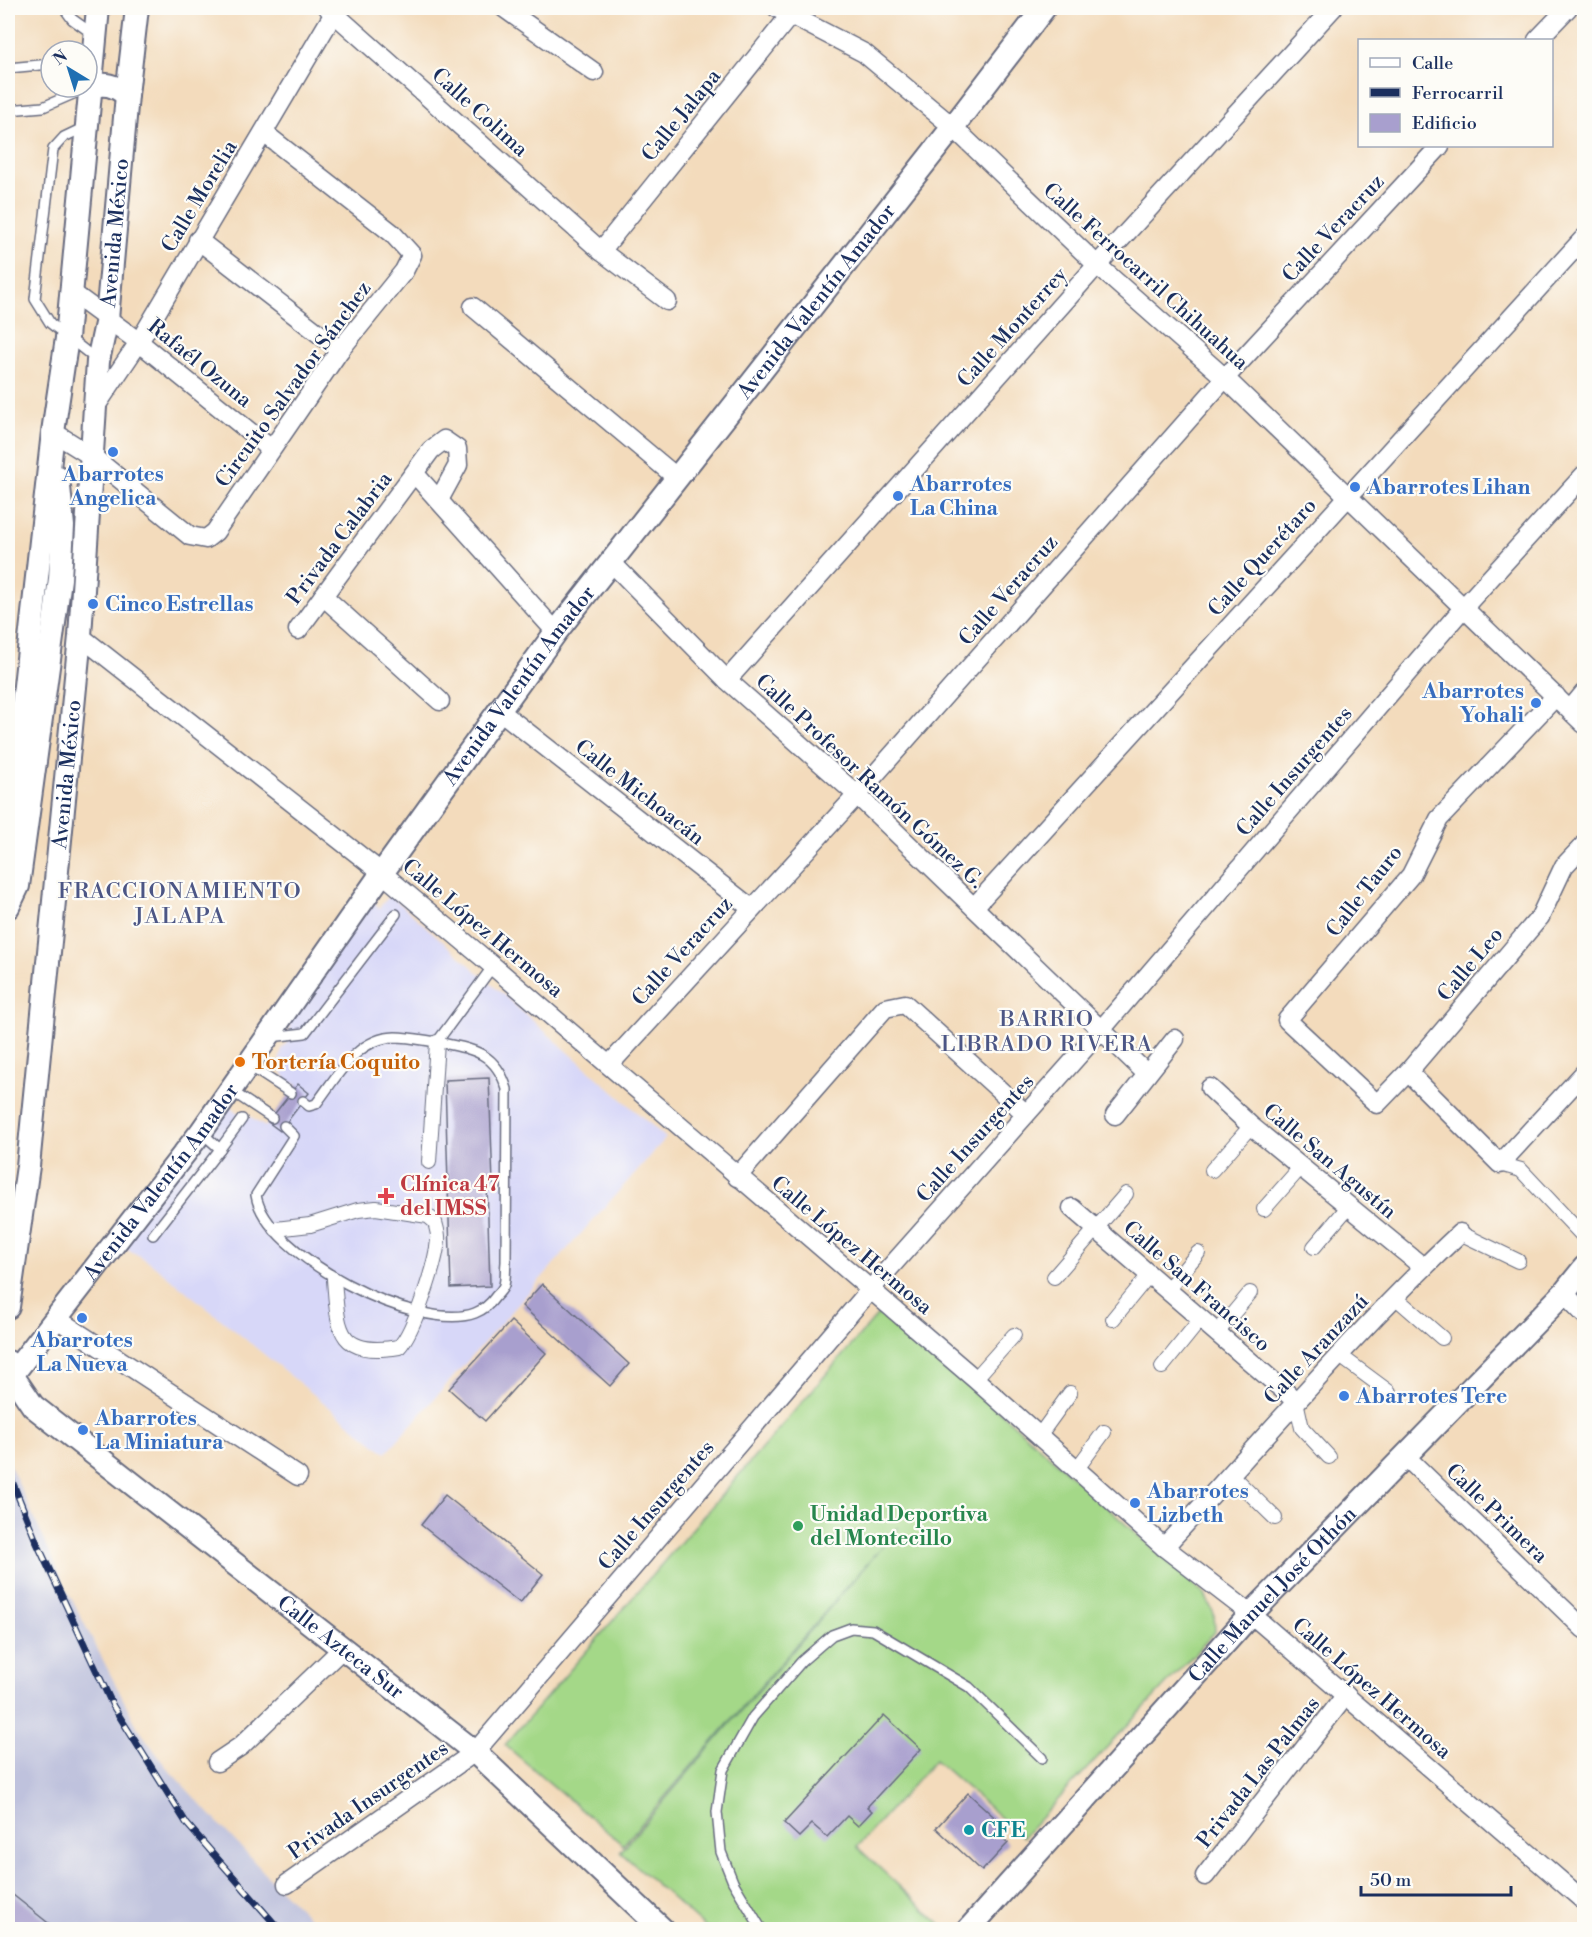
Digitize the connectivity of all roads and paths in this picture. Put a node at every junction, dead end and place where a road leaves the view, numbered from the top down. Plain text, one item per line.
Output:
1 (64, 8) edge
2 (98, 8) edge
3 (137, 8) edge
4 (504, 8) edge
5 (1044, 8) edge
6 (1333, 8) edge
7 (1568, 8) edge
8 (333, 9) edge
9 (788, 10) edge
10 (94, 35) junction
11 (94, 39) edge
12 (1538, 39) edge
13 (39, 65) edge
14 (8, 68) edge
15 (594, 72) dead end
16 (99, 83) edge
17 (127, 95) junction
18 (60, 99) edge
19 (87, 99) edge
20 (8, 110) edge
21 (85, 127) junction
22 (953, 127) junction
23 (264, 133) junction
24 (1439, 147) edge
25 (1584, 238) edge
26 (198, 240) junction
27 (601, 251) junction
28 (1097, 265) junction
29 (71, 292) junction
30 (667, 301) dead end
31 (473, 307) dead end
32 (107, 319) junction
33 (67, 338) junction
34 (139, 342) junction
35 (340, 350) junction
36 (98, 361) junction
37 (1225, 378) junction
38 (96, 406) junction
39 (53, 432) junction
40 (271, 449) junction
41 (93, 457) junction
42 (415, 474) junction
43 (1584, 475) edge
44 (676, 477) junction
45 (1346, 497) junction
46 (439, 500) junction
47 (63, 526) junction
48 (611, 562) junction
49 (323, 596) junction
50 (1464, 607) junction
51 (298, 630) dead end
52 (556, 632) junction
53 (80, 636) junction
54 (727, 680) junction
55 (1584, 693) edge
56 (1556, 696) junction
57 (440, 701) dead end
58 (1570, 710) junction
59 (500, 711) junction
60 (1584, 724) edge
61 (857, 795) junction
62 (8, 840) edge
63 (1584, 845) edge
64 (382, 873) junction
65 (974, 907) junction
66 (8, 908) edge
67 (751, 908) junction
68 (396, 914) dead end
69 (493, 966) junction
70 (1100, 1031) junction
71 (267, 1037) junction
72 (1175, 1039) dead end
73 (437, 1042) junction
74 (610, 1064) junction
75 (248, 1065) junction
76 (1408, 1072) junction
77 (1584, 1073) edge
78 (1147, 1074) junction
79 (1210, 1088) dead end
80 (230, 1090) junction
81 (291, 1093) dead end
82 (303, 1101) dead end
83 (1377, 1104) joint
84 (1026, 1114) junction
85 (1115, 1115) dead end
86 (272, 1118) dead end
87 (242, 1119) dead end
88 (284, 1126) dead end
89 (1251, 1126) junction
90 (201, 1132) junction
91 (220, 1149) junction
92 (429, 1162) dead end
93 (1500, 1164) junction
94 (28, 1167) junction
95 (1301, 1167) junction
96 (1212, 1170) dead end
97 (737, 1177) junction
98 (8, 1187) edge
99 (1126, 1194) dead end
100 (1349, 1206) junction
101 (1072, 1208) dead end
102 (1264, 1209) dead end
103 (276, 1229) junction
104 (1096, 1229) junction
105 (1460, 1233) joint
106 (153, 1235) dead end
107 (1584, 1237) edge
108 (1314, 1247) dead end
109 (1198, 1253) dead end
110 (1518, 1261) dead end
111 (1423, 1267) junction
112 (1584, 1268) edge
113 (1149, 1275) junction
114 (1054, 1277) dead end
115 (334, 1279) junction
116 (870, 1290) junction
117 (1167, 1290) junction
118 (1250, 1293) dead end
119 (1564, 1293) junction
120 (1395, 1297) junction
121 (8, 1307) edge
122 (417, 1310) junction
123 (1584, 1314) edge
124 (57, 1319) junction
125 (1113, 1319) dead end
126 (1200, 1320) junction
127 (1216, 1334) junction
128 (1014, 1335) dead end
129 (1442, 1338) dead end
130 (1339, 1355) junction
131 (1162, 1367) dead end
132 (10, 1369) edge
133 (975, 1379) junction
134 (1389, 1392) dead end
135 (1070, 1393) dead end
136 (1296, 1401) junction
137 (1104, 1432) dead end
138 (1039, 1436) junction
139 (1405, 1456) junction
140 (1329, 1457) dead end
141 (1076, 1470) junction
142 (1231, 1475) junction
143 (298, 1476) dead end
144 (1275, 1518) dead end
145 (1164, 1547) junction
146 (1251, 1614) junction
147 (1584, 1629) edge
148 (342, 1649) junction
149 (1346, 1695) junction
150 (475, 1752) junction
151 (1042, 1758) dead end
152 (217, 1762) dead end
153 (1205, 1876) dead end
154 (286, 1884) dead end
155 (1584, 1901) edge
156 (663, 1929) edge
157 (762, 1929) edge
158 (968, 1929) edge

1 - 10 lane
2 - 10 street, Avenida México
3 - 17 street, Avenida México
4 - 15 street
5 - 22 street, Avenida Valentín Amador
6 - 28 street, Calle Monterrey
7 - 12 street
8 - 23 street, Calle Morelia
8 - 27 street, Calle Colima
9 - 22 street, Calle Ferrocarril Chihuahua
9 - 27 street, Calle Jalapa
10 - 11 street, Avenida México
13 - 14 lane
16 - 17 street
17 - 32 street, Avenida México
18 - 20 lane
19 - 21 street, Avenida México
21 - 29 street, Avenida México
21 - 33 lane
22 - 28 street, Calle Ferrocarril Chihuahua
22 - 44 street, Avenida Valentín Amador
23 - 26 street, Calle Morelia
23 - 35 street, Circuito Salvador Sánchez
24 - 37 street, Calle Veracruz
25 - 45 street, Calle Querétaro
26 - 34 street, Calle Morelia
26 - 35 street
27 - 30 street, Calle Colima
28 - 37 street, Calle Ferrocarril Chihuahua
28 - 54 street, Calle Monterrey
29 - 32 street, Rafaél Ozuna
29 - 33 street, Avenida México
31 - 44 street
32 - 34 street, Rafaél Ozuna
32 - 36 street, Avenida México
33 - 36 lane
33 - 39 street, Avenida México
34 - 38 street, Calle Morelia
34 - 40 street, Rafaél Ozuna
35 - 40 street, Circuito Salvador Sánchez
36 - 38 street, Avenida México
37 - 45 street, Calle Ferrocarril Chihuahua
37 - 61 street, Calle Veracruz
38 - 41 street, Avenida México
39 - 41 street, Circuito Salvador Sánchez
39 - 47 street, Avenida México
39 - 62 street, Avenida México
40 - 41 street, Circuito Salvador Sánchez
41 - 47 street, Avenida México
41 - 53 street, Avenida México
42 - 46 street, Privada Calabria
42 - 46 street, Privada Calabria
42 - 49 street, Privada Calabria
43 - 50 street, Calle Insurgentes
44 - 48 street, Avenida Valentín Amador
45 - 50 street, Calle Ferrocarril Chihuahua
45 - 65 street, Calle Querétaro
46 - 52 street, Privada Calabria
47 - 66 street, Avenida México
48 - 52 street, Avenida Valentín Amador
48 - 54 street, Calle Profesor Ramón Gómez G.
49 - 51 street, Privada Calabria
49 - 57 street
50 - 56 street, Calle Ferrocarril Chihuahua
50 - 70 street, Calle Insurgentes
52 - 59 street, Avenida Valentín Amador
53 - 64 street, Calle López Hermosa
53 - 94 street, Avenida México
54 - 61 street, Calle Profesor Ramón Gómez G.
55 - 58 street
56 - 58 street, Calle Ferrocarril Chihuahua
56 - 83 street, Calle Tauro
58 - 60 street, Calle Ferrocarril Chihuahua
59 - 64 street, Avenida Valentín Amador
59 - 67 street, Calle Michoacán
61 - 65 street, Calle Profesor Ramón Gómez G.
61 - 67 street, Calle Veracruz
63 - 76 street, Calle Leo
64 - 69 street, Calle López Hermosa
64 - 71 street, Avenida Valentín Amador
65 - 70 street, Calle Profesor Ramón Gómez G.
67 - 74 street, Calle Veracruz
68 - 71 lane
69 - 73 lane
69 - 74 street, Calle López Hermosa
70 - 78 street, Calle Profesor Ramón Gómez G.
70 - 84 street, Calle Insurgentes
71 - 75 street, Avenida Valentín Amador
72 - 78 street
73 - 82 lane
73 - 92 street
73 - 122 lane
74 - 97 street, Calle López Hermosa
75 - 80 street, Avenida Valentín Amador
75 - 81 lane
76 - 83 street, Calle Leo
76 - 93 street
77 - 93 street
78 - 85 street
79 - 89 street, Calle San Agustín
80 - 86 lane
80 - 90 street, Avenida Valentín Amador
84 - 97 street
84 - 116 street, Calle Insurgentes
87 - 91 lane
88 - 103 lane
89 - 95 street, Calle San Agustín
89 - 96 street
90 - 91 lane
90 - 124 street, Avenida Valentín Amador
91 - 106 lane
93 - 107 street
94 - 98 street
94 - 121 street, Avenida México
95 - 100 street, Calle San Agustín
95 - 102 street
97 - 116 street, Calle López Hermosa
99 - 104 street
100 - 108 street
100 - 111 street, Calle San Agustín
101 - 104 street, Calle San Francisco
103 - 115 lane
103 - 122 street
104 - 113 street, Calle San Francisco
104 - 114 street
105 - 110 street, Calle Aranzazú
105 - 111 street, Calle Aranzazú
109 - 117 street
111 - 120 street, Calle Aranzazú
112 - 119 street, Calle Manuel José Othón
113 - 117 street, Calle San Francisco
113 - 125 street
115 - 122 lane
115 - 122 street
116 - 133 street, Calle López Hermosa
116 - 150 street, Calle Insurgentes
117 - 126 street, Calle San Francisco
118 - 127 street
119 - 123 street
119 - 139 street, Calle Manuel José Othón
120 - 129 street
120 - 130 street, Calle Aranzazú
124 - 132 street, Avenida Valentín Amador
124 - 143 street
126 - 127 street, Calle San Francisco
126 - 131 street
127 - 136 street, Calle San Francisco
128 - 133 street
130 - 134 street
130 - 136 street, Calle Aranzazú
132 - 148 street, Calle Azteca Sur
133 - 138 street, Calle López Hermosa
135 - 138 street
136 - 140 street
136 - 142 street, Calle Aranzazú
137 - 141 street
138 - 141 street, Calle López Hermosa
139 - 146 street, Calle Manuel José Othón
139 - 147 street, Calle Primera
141 - 145 street, Calle López Hermosa
142 - 144 street
142 - 145 street, Calle Aranzazú
145 - 146 street, Calle López Hermosa
146 - 149 street, Calle López Hermosa
146 - 158 street, Calle Manuel José Othón
148 - 150 street, Calle Azteca Sur
148 - 152 street
149 - 153 street, Privada Las Palmas
149 - 155 street, Calle López Hermosa
150 - 154 street, Privada Insurgentes
150 - 156 street, Calle Azteca Sur
151 - 157 lane

